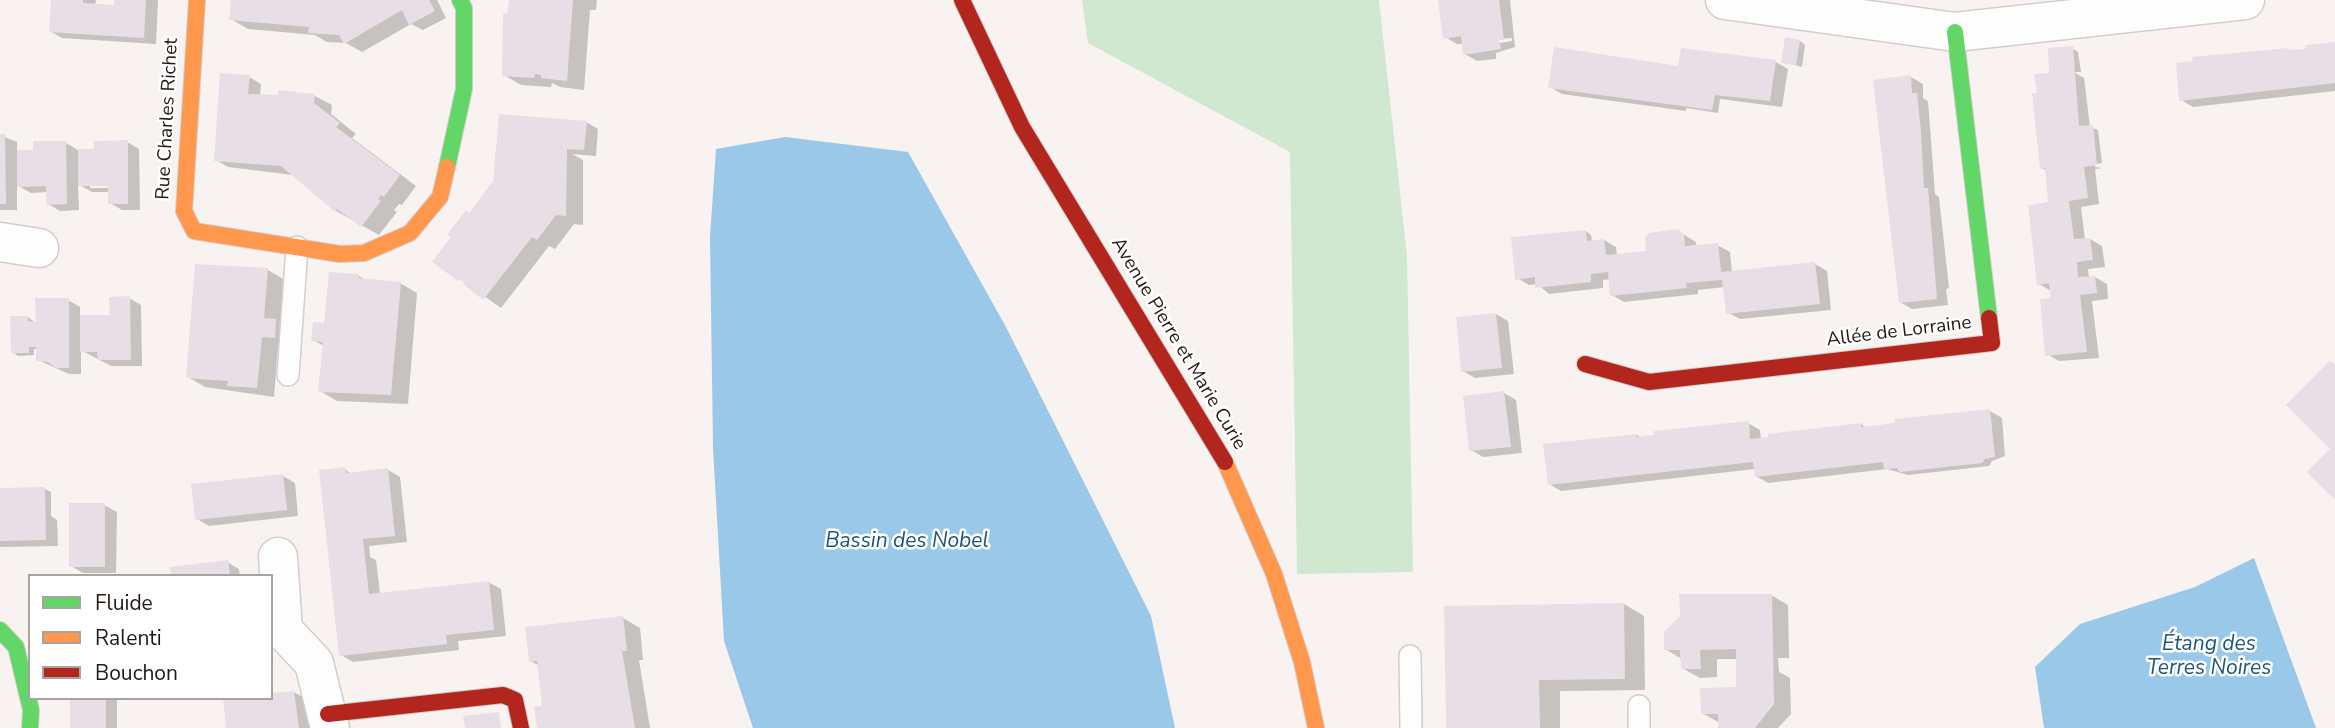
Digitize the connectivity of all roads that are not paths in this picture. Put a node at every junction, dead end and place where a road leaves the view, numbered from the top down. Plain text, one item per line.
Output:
1 (197, 0) edge
2 (460, 0) edge
3 (962, 0) edge
4 (1725, 0) edge
5 (2245, 0) edge
6 (1955, 32) junction
7 (0, 242) edge
8 (297, 247) junction
9 (39, 248) dead end
10 (1585, 364) dead end
11 (288, 375) dead end
12 (278, 557) dead end
13 (0, 630) edge
14 (1410, 656) dead end
15 (28, 697) edge
16 (29, 700) edge
17 (1639, 706) dead end
18 (329, 721) edge
19 (30, 728) edge
20 (522, 728) edge
21 (1315, 728) edge
22 (1411, 728) edge
23 (1639, 728) edge

1 - 8 street, Rue Charles Richet
2 - 8 street, Rue Charles Richet
3 - 21 street, Avenue Pierre et Marie Curie
4 - 6 street
5 - 6 street
6 - 10 street, Allée de Lorraine
7 - 9 street
8 - 11 lane
12 - 18 street
13 - 15 street
14 - 22 lane
16 - 19 street
17 - 23 lane
18 - 20 street

